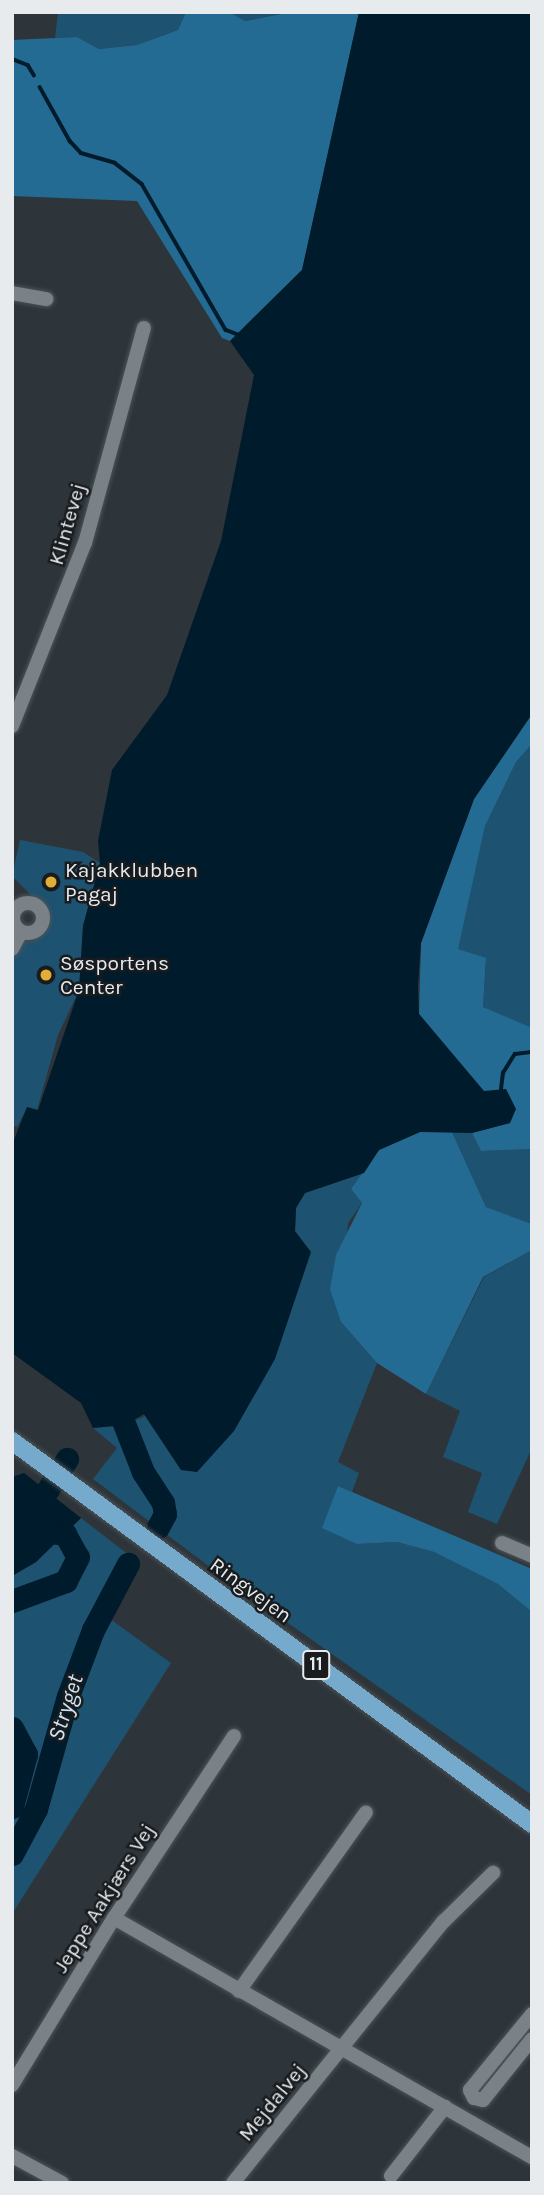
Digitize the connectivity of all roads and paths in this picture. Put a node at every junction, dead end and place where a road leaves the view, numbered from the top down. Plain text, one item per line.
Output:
1 (12, 293) edge
2 (46, 299) dead end
3 (144, 328) dead end
4 (12, 726) edge
5 (21, 932) dead end
6 (12, 949) edge
7 (12, 1441) edge
8 (502, 1543) dead end
9 (532, 1556) edge
10 (234, 1736) dead end
11 (366, 1812) dead end
12 (532, 1824) edge
13 (493, 1873) dead end
14 (114, 1918) junction
15 (239, 1991) junction
16 (532, 2014) edge
17 (532, 2039) edge
18 (343, 2049) junction
19 (12, 2085) edge
20 (474, 2098) junction
21 (445, 2107) junction
22 (459, 2115) junction
23 (12, 2156) edge
24 (532, 2157) edge
25 (391, 2176) dead end
26 (62, 2183) edge
27 (233, 2183) edge

1 - 2 street
3 - 4 street, Klintevej
5 - 6 street
7 - 12 main road, Ringvejen / 11
8 - 9 street
10 - 14 street, Jeppe Aakjærs Vej
11 - 15 street
13 - 18 street, Mejdalvej
14 - 15 street
14 - 19 street, Jeppe Aakjærs Vej
15 - 18 street
16 - 20 street
17 - 20 street
18 - 21 street
18 - 27 street, Mejdalvej
20 - 22 street
21 - 22 street
21 - 25 street
22 - 24 street
23 - 26 street

